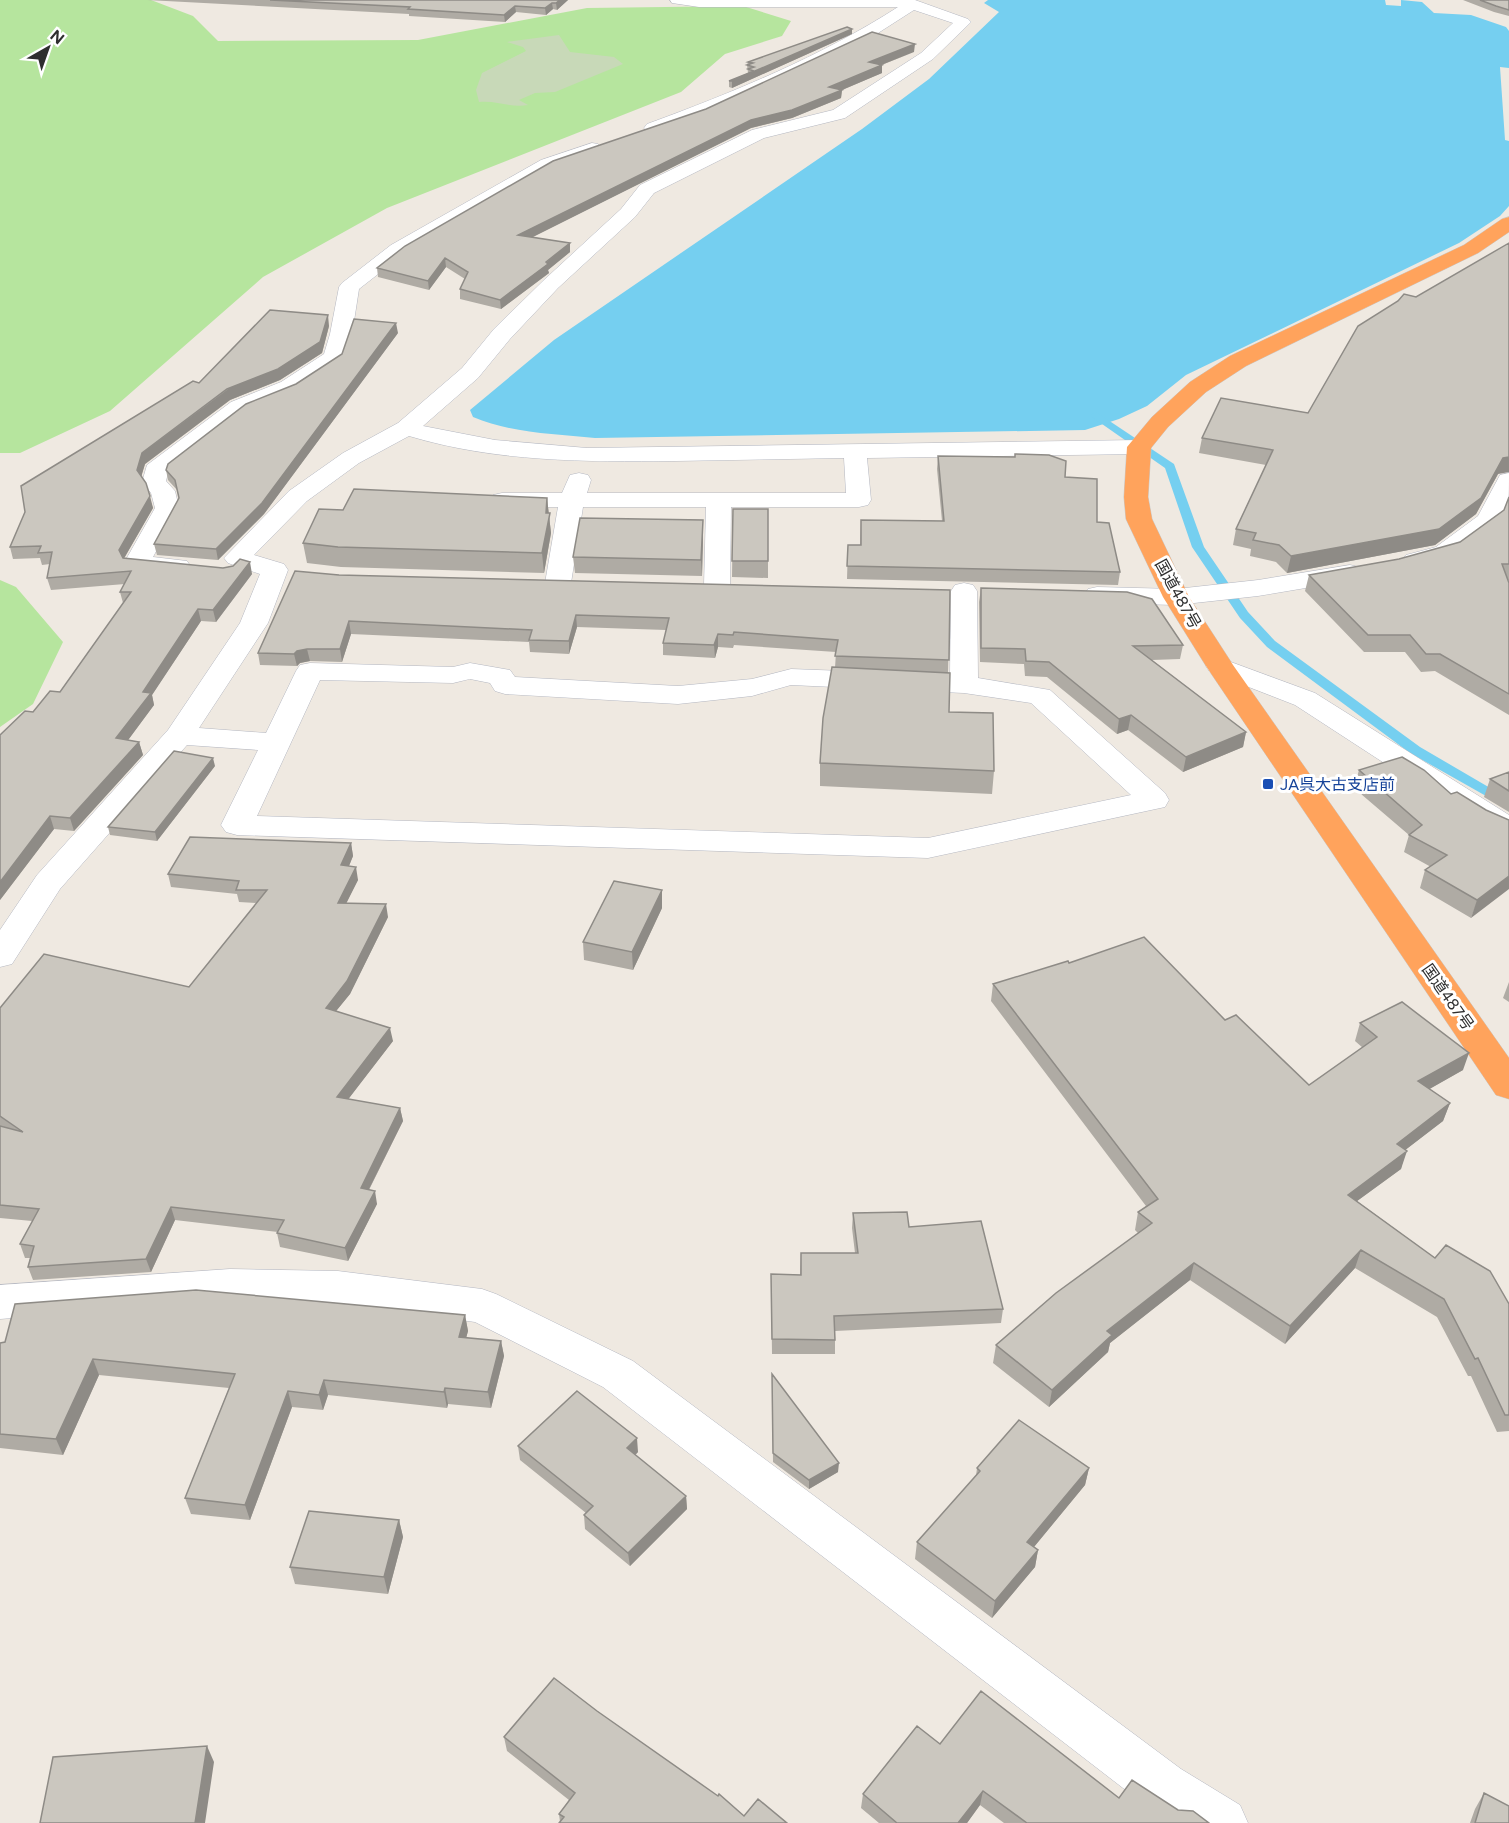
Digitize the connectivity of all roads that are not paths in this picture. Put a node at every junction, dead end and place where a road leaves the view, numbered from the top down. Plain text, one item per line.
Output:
1 (677, 0) edge
2 (913, 4) junction
3 (633, 135) edge
4 (610, 142) edge
5 (1509, 223) edge
6 (406, 428) junction
7 (1139, 447) junction
8 (855, 451) junction
9 (587, 455) junction
10 (1509, 480) edge
11 (480, 500) edge
12 (572, 500) junction
13 (719, 500) junction
14 (192, 568) edge
15 (558, 583) edge
16 (717, 586) edge
17 (965, 591) dead end
18 (1071, 594) edge
19 (1176, 597) junction
20 (1220, 666) junction
21 (964, 684) junction
22 (179, 736) junction
23 (276, 742) junction
24 (1509, 828) edge
25 (0, 957) edge
26 (1509, 1086) edge
27 (0, 1302) edge
28 (1222, 1823) edge

1 - 2 street
2 - 3 street
2 - 6 street
4 - 14 street
5 - 7 highway
6 - 9 street
6 - 22 street
7 - 8 street
7 - 19 highway, 国道487号
8 - 9 street
8 - 13 street
9 - 12 street
10 - 19 street
11 - 12 street
12 - 13 street
12 - 15 street
13 - 16 street
17 - 21 street
18 - 19 street
19 - 20 highway, 国道487号
20 - 24 street
20 - 26 highway, 国道487号
21 - 23 street
21 - 23 street
22 - 23 street
22 - 25 street
27 - 28 street

